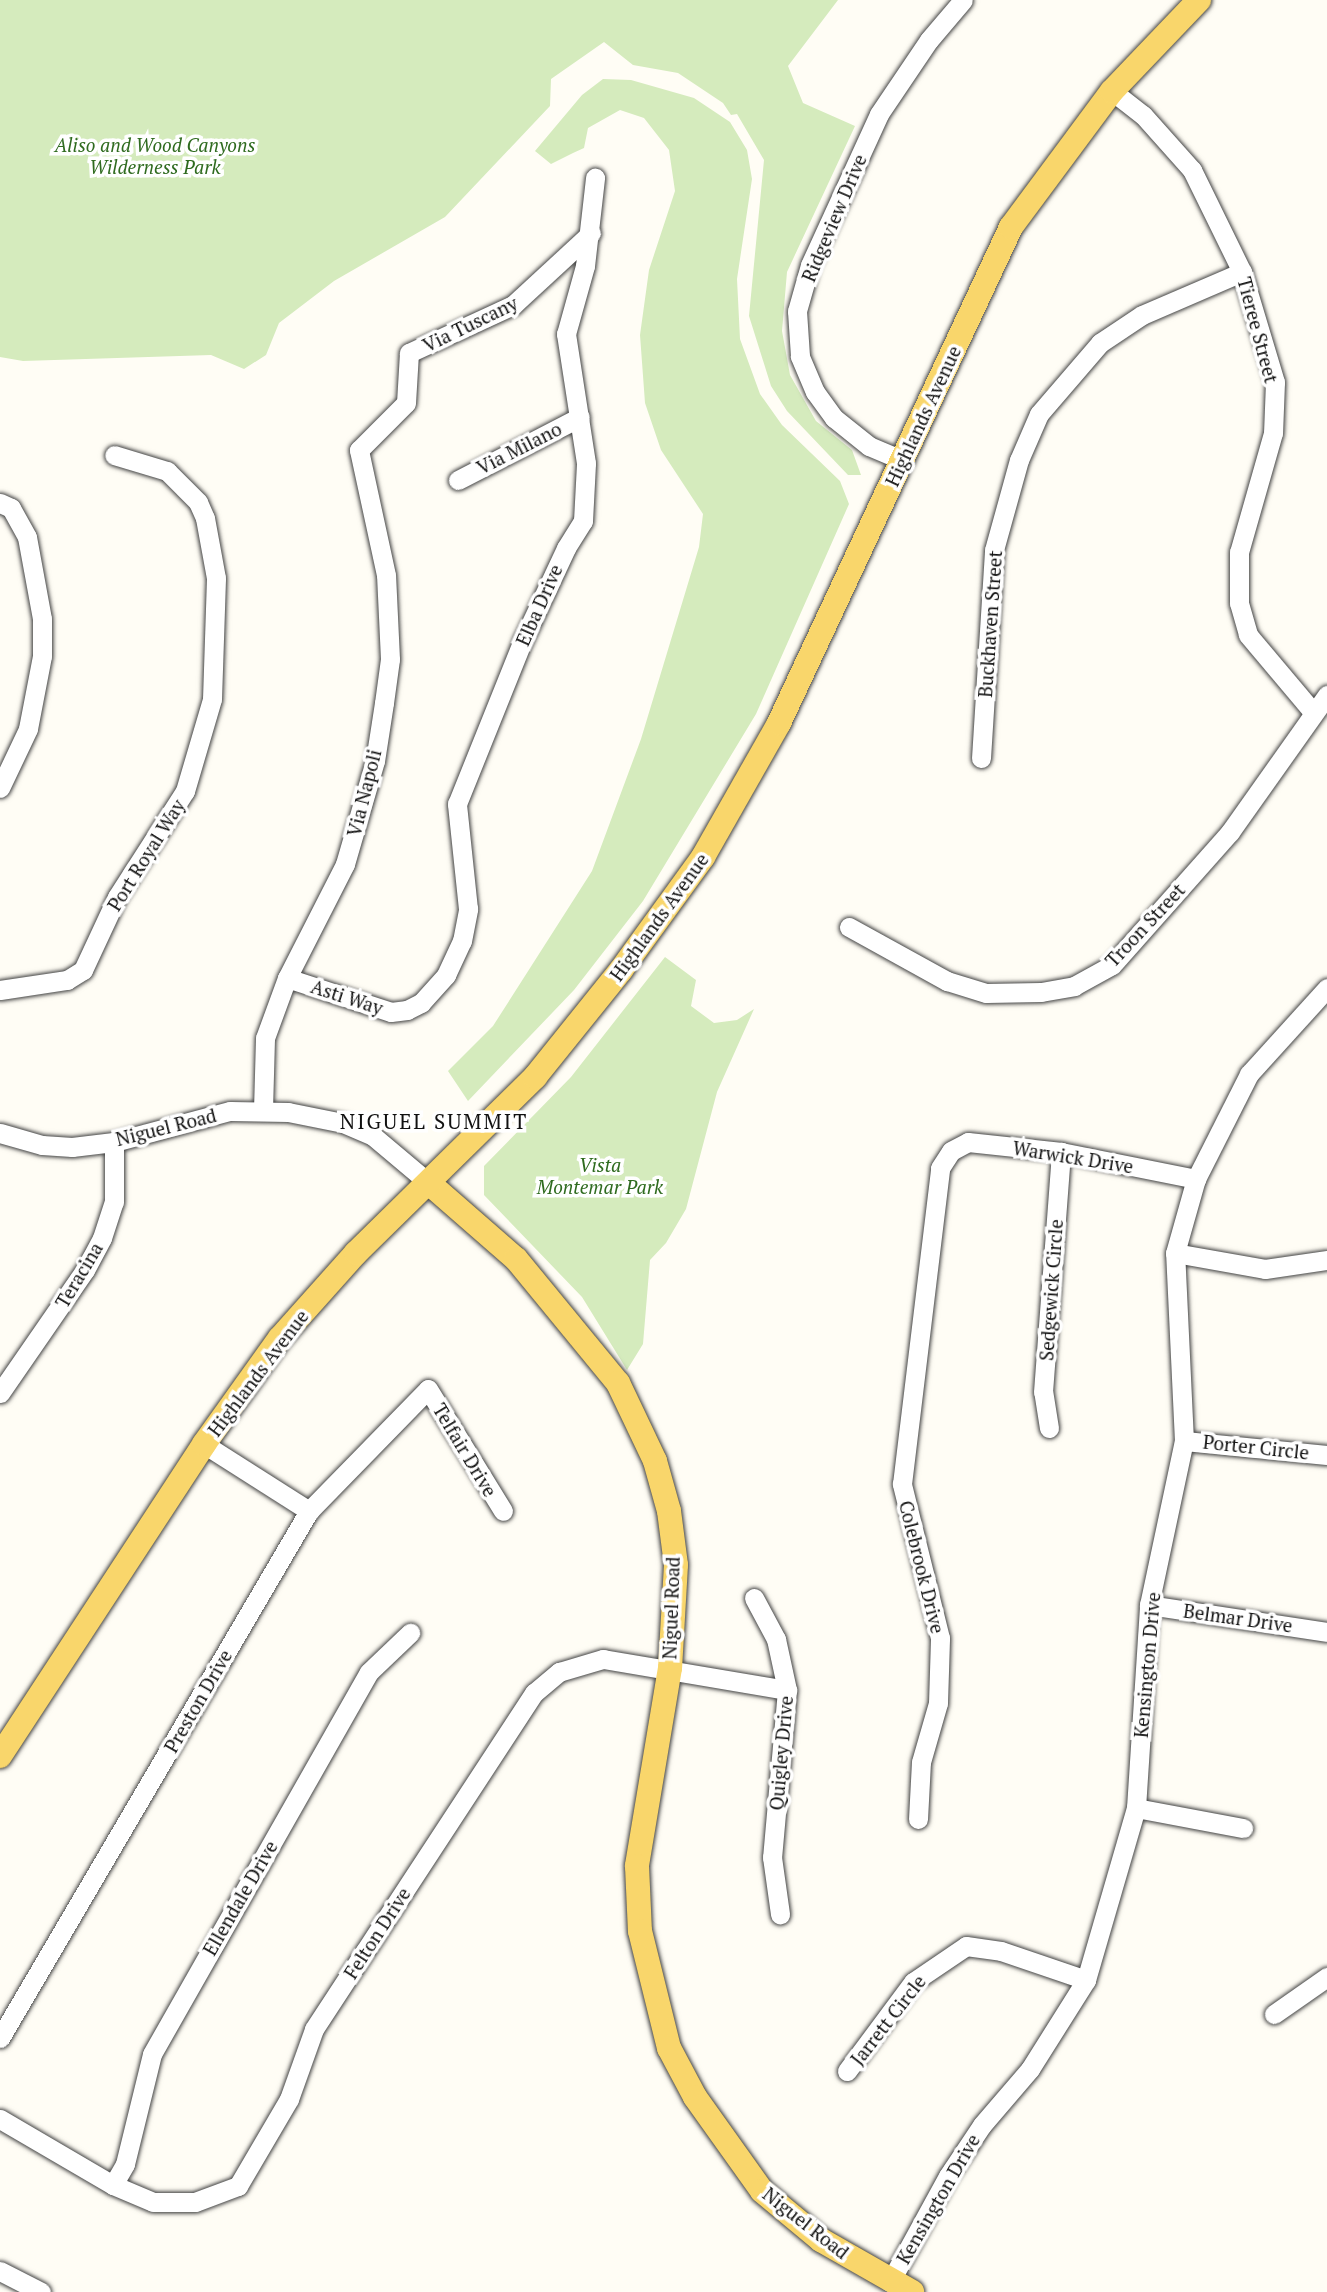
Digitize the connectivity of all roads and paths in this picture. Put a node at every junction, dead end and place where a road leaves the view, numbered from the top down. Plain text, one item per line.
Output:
1 (963, 0) edge
2 (1199, 0) edge
3 (1112, 91) junction
4 (595, 178) dead end
5 (591, 233) junction
6 (1242, 272) junction
7 (580, 416) junction
8 (114, 455) dead end
9 (361, 460) joint
10 (902, 460) junction
11 (458, 480) dead end
12 (0, 503) edge
13 (1327, 695) edge
14 (1312, 711) junction
15 (981, 758) dead end
16 (0, 788) edge
17 (849, 928) dead end
18 (287, 978) junction
19 (1327, 988) edge
20 (0, 990) edge
21 (407, 1010) joint
22 (262, 1110) junction
23 (0, 1133) edge
24 (114, 1142) junction
25 (951, 1151) joint
26 (1061, 1152) junction
27 (1196, 1179) junction
28 (430, 1184) junction
29 (1175, 1253) junction
30 (1327, 1260) edge
31 (428, 1389) joint
32 (0, 1393) edge
33 (1049, 1429) dead end
34 (1184, 1441) junction
35 (204, 1444) junction
36 (1327, 1455) edge
37 (503, 1510) dead end
38 (309, 1511) junction
39 (754, 1598) dead end
40 (1149, 1605) junction
41 (1327, 1632) edge
42 (411, 1633) dead end
43 (670, 1668) junction
44 (787, 1690) junction
45 (0, 1756) edge
46 (1136, 1808) junction
47 (918, 1819) dead end
48 (1243, 1828) dead end
49 (780, 1914) dead end
50 (1327, 1978) edge
51 (1086, 1980) junction
52 (1274, 2014) dead end
53 (0, 2038) edge
54 (847, 2071) dead end
55 (0, 2119) edge
56 (113, 2185) junction
57 (0, 2271) edge
58 (901, 2287) edge
59 (41, 2292) edge

1 - 10 street, Ridgeview Drive
2 - 3 main road, Highlands Avenue
3 - 6 street, Tieree Street
3 - 10 main road, Highlands Avenue
4 - 5 street, Elba Drive
5 - 7 street, Elba Drive
5 - 9 street, Via Tuscany
6 - 14 street, Tieree Street
6 - 15 street, Buckhaven Street
7 - 11 street, Via Milano
7 - 21 street, Elba Drive
8 - 20 street, Port Royal Way
9 - 18 street, Via Napoli
10 - 28 main road, Highlands Avenue
12 - 16 street
13 - 14 street, Troon Street
14 - 17 street, Troon Street
18 - 21 street, Asti Way
18 - 22 street, Via Napoli
19 - 27 street, Kensington Drive
22 - 24 street, Niguel Road
22 - 28 street, Niguel Road
23 - 24 street, Niguel Road
24 - 32 street, Teracina
25 - 26 street, Warwick Drive
25 - 47 street, Colebrook Drive
26 - 27 street, Warwick Drive
26 - 33 street, Sedgewick Circle
27 - 29 street, Kensington Drive
28 - 35 main road, Highlands Avenue
28 - 43 main road, Niguel Road
29 - 30 street
29 - 34 street, Kensington Drive
31 - 37 street, Telfair Drive
31 - 38 street, Preston Drive
34 - 36 street, Porter Circle
34 - 40 street, Kensington Drive
35 - 38 street
35 - 45 main road, Highlands Avenue
38 - 53 street, Preston Drive
39 - 44 street, Quigley Drive
40 - 41 street, Belmar Drive
40 - 46 street, Kensington Drive
42 - 56 street, Ellendale Drive
43 - 44 street, Felton Drive
43 - 56 street, Felton Drive
43 - 58 main road, Niguel Road
44 - 49 street, Quigley Drive
46 - 48 street
46 - 51 street, Kensington Drive
50 - 52 street
51 - 54 street, Jarrett Circle
51 - 58 street, Kensington Drive
55 - 56 street, Felton Drive
57 - 59 street

